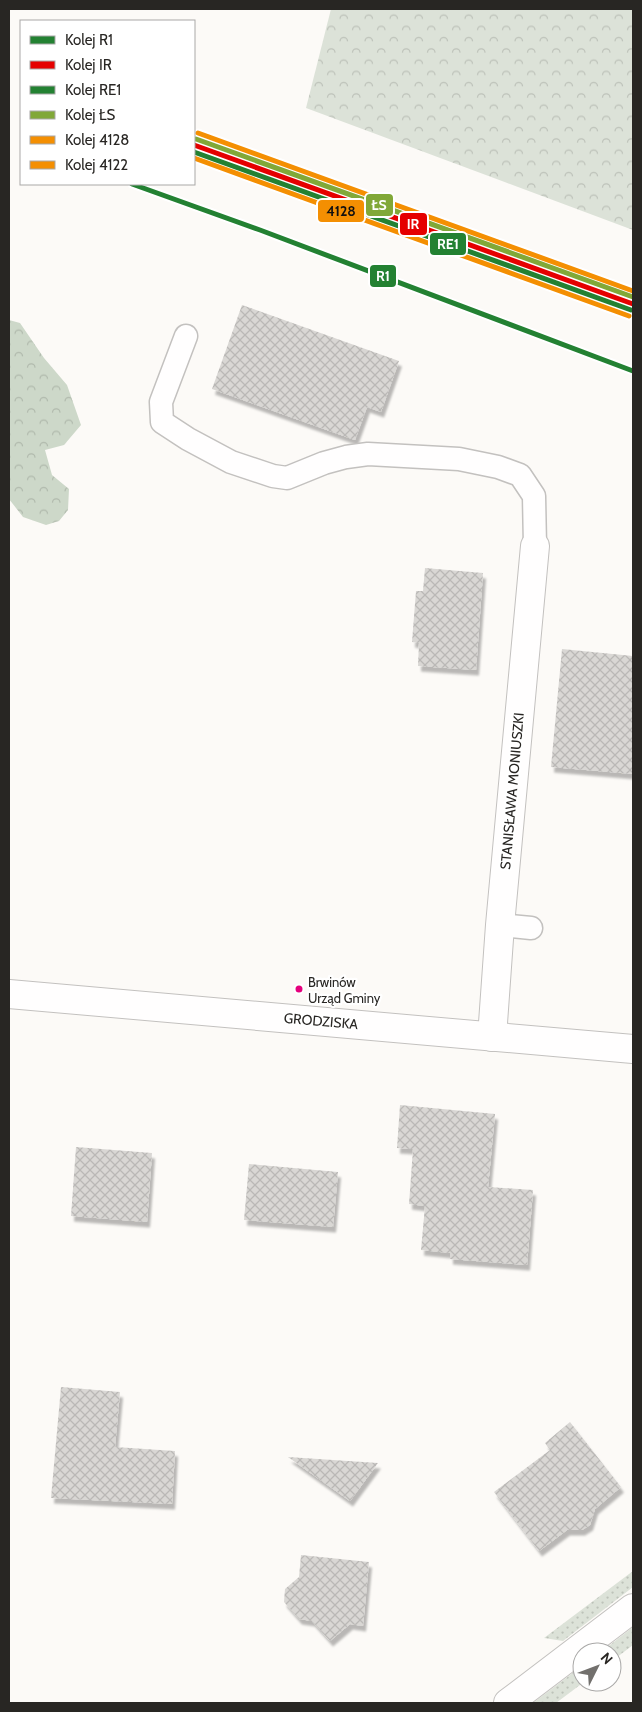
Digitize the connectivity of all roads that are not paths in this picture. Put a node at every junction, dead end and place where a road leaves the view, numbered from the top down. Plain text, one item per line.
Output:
1 (186, 336) dead end
2 (535, 546) joint
3 (500, 925) junction
4 (531, 928) dead end
5 (9, 994) edge
6 (492, 1037) junction
7 (633, 1049) edge
8 (633, 1608) edge
9 (508, 1703) edge

1 - 2 lane
2 - 3 street, STANISŁAWA MONIUSZKI
3 - 4 lane
3 - 6 street, STANISŁAWA MONIUSZKI
5 - 6 street, GRODZISKA
6 - 7 street, GRODZISKA
8 - 9 street

